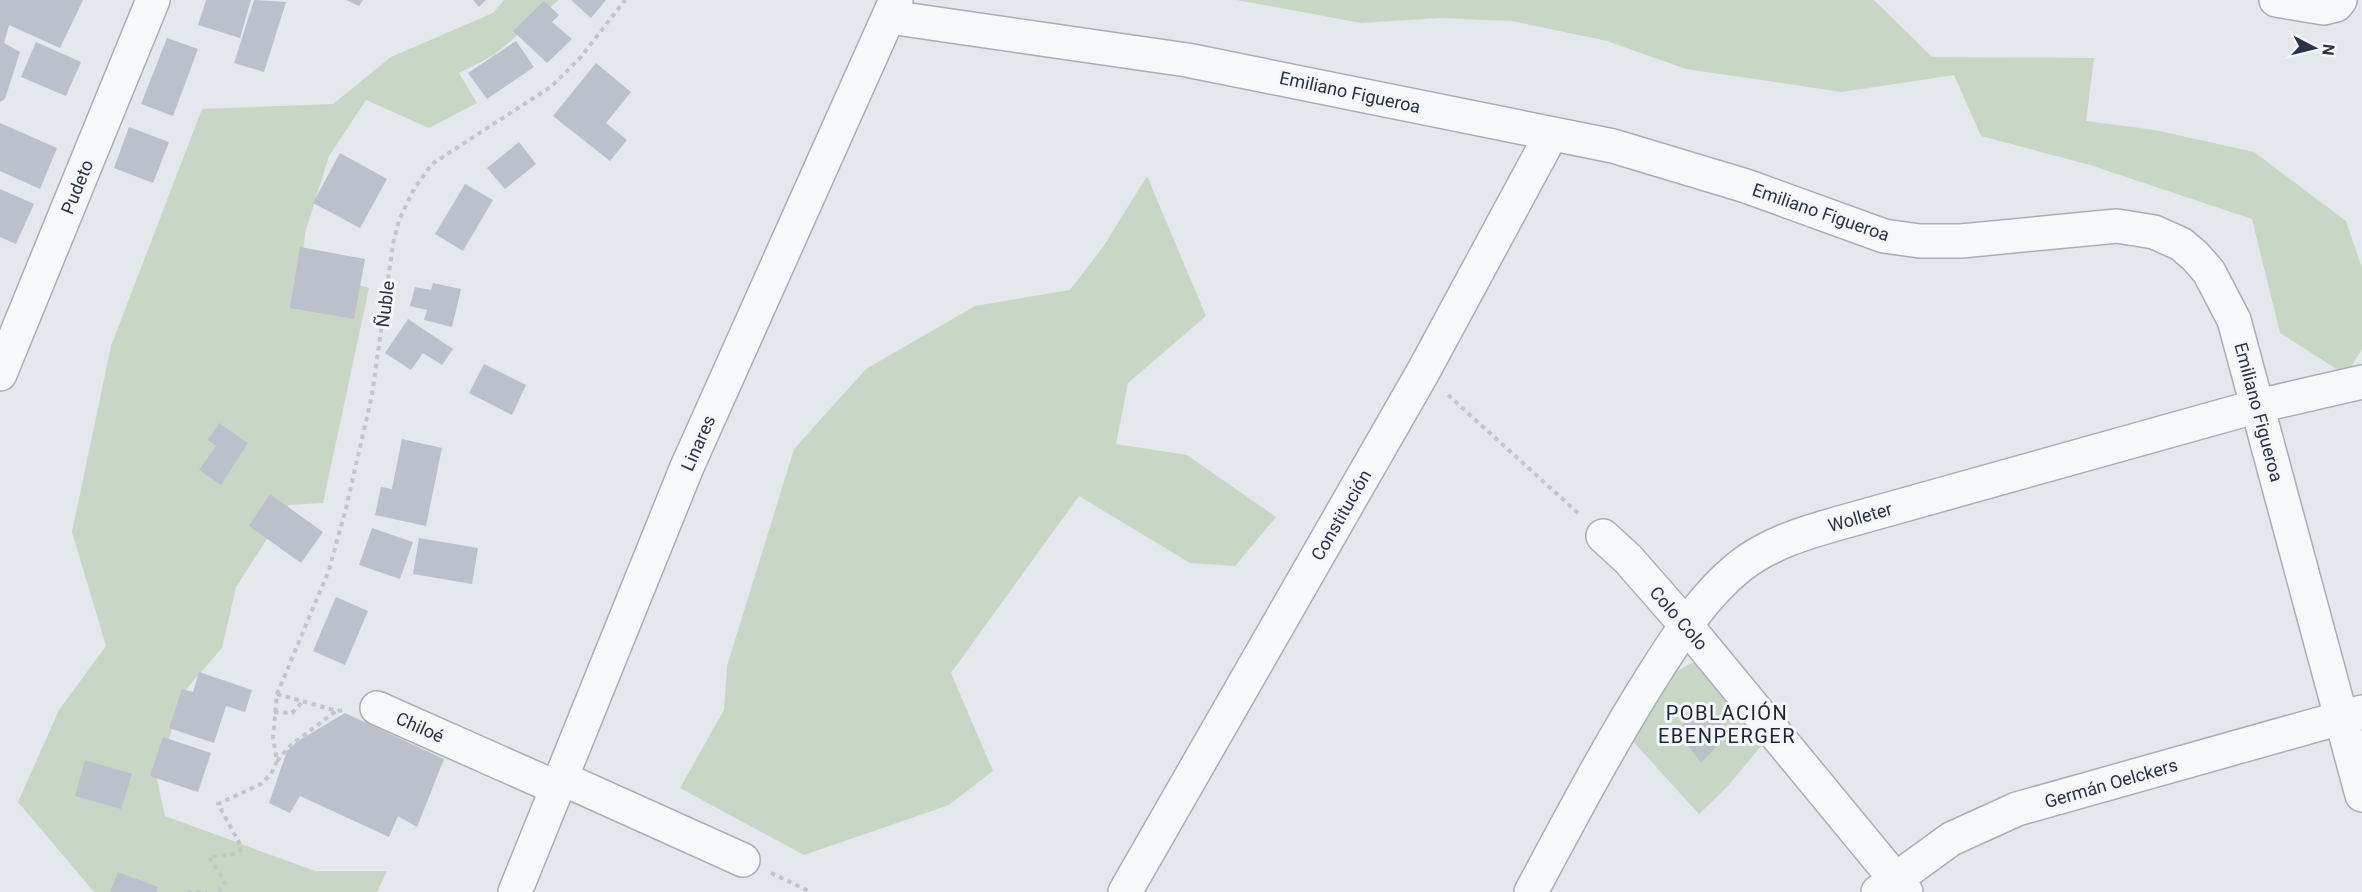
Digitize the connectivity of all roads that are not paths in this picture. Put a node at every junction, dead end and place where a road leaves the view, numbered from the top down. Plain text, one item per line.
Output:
1 (153, 0) edge
2 (2276, 0) edge
3 (2338, 3) edge
4 (892, 8) edge
5 (1551, 135) junction
6 (0, 374) edge
7 (2362, 382) edge
8 (2258, 406) junction
9 (1603, 536) road end
10 (1685, 624) junction
11 (377, 708) road end
12 (2352, 715) edge
13 (559, 783) junction
14 (2362, 795) edge
15 (743, 860) road end
16 (1893, 887) edge
17 (515, 892) edge
18 (1125, 892) edge
19 (1531, 892) edge

1 - 6 street, Pudeto
2 - 3 street
4 - 5 street, Emiliano Figueroa
4 - 13 street, Linares
5 - 8 street, Emiliano Figueroa
5 - 18 street, Constitución
7 - 8 street, Wolleter
8 - 10 street, Wolleter
8 - 12 street, Emiliano Figueroa
9 - 10 street, Colo Colo
10 - 16 street, Colo Colo
10 - 19 street, Wolleter
11 - 13 street, Chiloé
12 - 14 street, Emiliano Figueroa
12 - 16 street, Germán Oelckers
13 - 15 street, Chiloé
13 - 17 street, Linares

